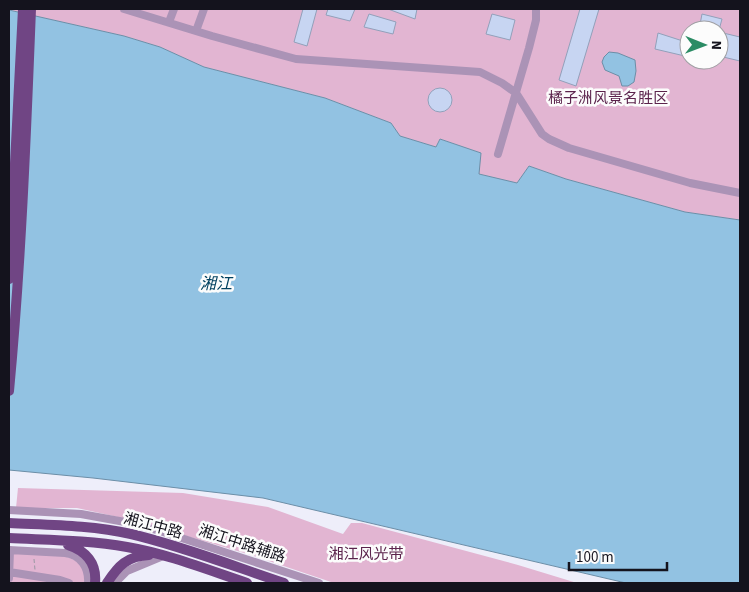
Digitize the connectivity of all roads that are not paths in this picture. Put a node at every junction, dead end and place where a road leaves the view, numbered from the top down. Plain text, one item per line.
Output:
1 (23, 9) edge
2 (31, 9) edge
3 (124, 9) edge
4 (174, 9) edge
5 (204, 9) edge
6 (536, 9) edge
7 (169, 22) junction
8 (196, 31) junction
9 (516, 94) junction
10 (498, 154) dead end
11 (740, 193) edge
12 (9, 278) edge
13 (9, 391) edge
14 (9, 510) edge
15 (9, 522) edge
16 (9, 538) edge
17 (58, 541) junction
18 (9, 550) edge
19 (163, 556) junction
20 (9, 572) edge
21 (219, 574) junction
22 (9, 578) edge
23 (69, 583) edge
24 (88, 583) edge
25 (95, 583) edge
26 (106, 583) edge
27 (115, 583) edge
28 (232, 583) edge
29 (247, 583) edge
30 (284, 583) edge
31 (319, 583) edge

1 - 12 main road
2 - 13 main road
3 - 7 street
4 - 7 street
5 - 8 street
6 - 9 street
7 - 8 street
8 - 9 street
9 - 10 street
9 - 11 street
14 - 31 street, 湘江中路辅路
15 - 30 main road, 湘江中路
16 - 17 main road, 湘江中路
17 - 19 main road, 湘江中路
17 - 25 main road
18 - 20 street
18 - 24 street
19 - 21 main road, 湘江中路
19 - 26 main road
19 - 27 street
20 - 22 street
20 - 23 street
21 - 28 street, 湘江中路
21 - 29 main road, 湘江中路

